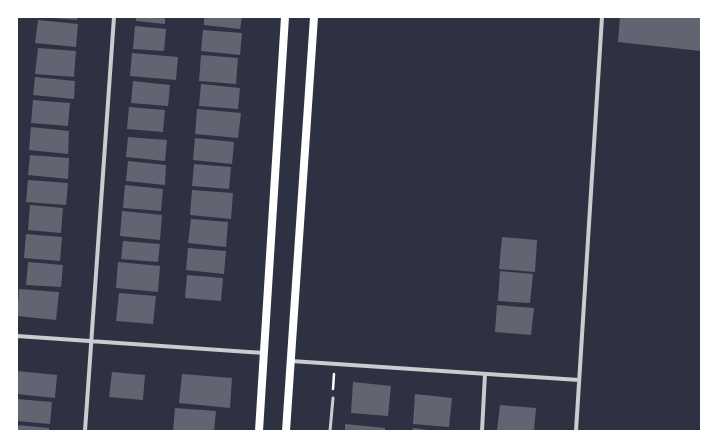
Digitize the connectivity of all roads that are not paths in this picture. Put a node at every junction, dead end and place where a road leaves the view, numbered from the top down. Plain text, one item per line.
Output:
1 (114, 17) edge
2 (285, 17) edge
3 (314, 17) edge
4 (602, 17) edge
5 (17, 336) edge
6 (92, 341) junction
7 (264, 353) junction
8 (291, 361) junction
9 (485, 374) junction
10 (579, 380) junction
11 (333, 398) road end
12 (85, 431) edge
13 (259, 431) edge
14 (286, 431) edge
15 (330, 431) edge
16 (482, 431) edge
17 (576, 431) edge

1 - 6 street
2 - 7 main road
3 - 8 main road
4 - 10 street
5 - 6 street
6 - 7 street
6 - 12 street
7 - 13 main road
8 - 9 street
8 - 14 main road
9 - 10 street
9 - 16 street
10 - 17 street
11 - 15 lane

